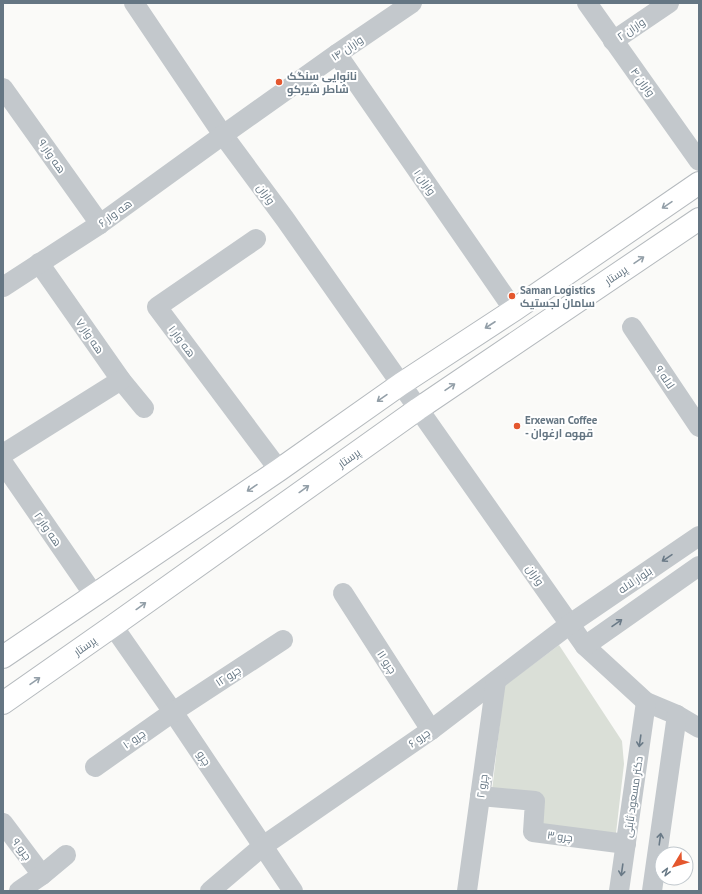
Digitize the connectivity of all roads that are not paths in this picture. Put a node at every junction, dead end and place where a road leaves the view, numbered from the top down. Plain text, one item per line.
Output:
1 (134, 3) edge
2 (412, 3) edge
3 (587, 3) edge
4 (669, 3) edge
5 (613, 41) junction
6 (337, 54) junction
7 (3, 88) edge
8 (223, 135) junction
9 (699, 161) edge
10 (699, 183) edge
11 (699, 219) edge
12 (100, 224) junction
13 (256, 239) dead end
14 (39, 263) junction
15 (5, 280) edge
16 (514, 310) junction
17 (632, 327) dead end
18 (121, 380) junction
19 (401, 384) junction
20 (144, 408) dead end
21 (418, 409) junction
22 (699, 427) edge
23 (3, 454) edge
24 (3, 463) edge
25 (279, 470) junction
26 (699, 536) edge
27 (699, 566) edge
28 (344, 593) dead end
29 (94, 595) junction
30 (570, 624) junction
31 (113, 626) junction
32 (284, 640) dead end
33 (584, 646) junction
34 (3, 657) edge
35 (496, 681) junction
36 (646, 702) junction
37 (3, 703) edge
38 (173, 712) junction
39 (677, 715) junction
40 (699, 728) edge
41 (431, 730) junction
42 (95, 767) dead end
43 (480, 796) junction
44 (3, 824) edge
45 (626, 844) junction
46 (263, 846) junction
47 (66, 855) dead end
48 (42, 875) junction
49 (290, 889) edge
50 (19, 891) edge
51 (210, 891) edge
52 (467, 891) edge
53 (619, 891) edge
54 (652, 891) edge

1 - 8 street, واران
2 - 6 street, واران ۱۴
3 - 5 street, واران ۴
4 - 5 street, واران ۲
5 - 9 street, واران ۴
6 - 8 street, واران ۱۴
6 - 16 street, واران ۱
7 - 12 street, هه وار ۹
8 - 12 street, هه وار ۶
8 - 19 street, واران
10 -> 16 main road
21 -> 11 main road, پرستار
12 - 14 street, هه وار ۶
13 - 25 street, هه وار ۱
14 - 15 street, هه وار ۶
14 - 18 street, هه وار ۷
16 -> 19 main road
17 - 22 street, لاله ۹
18 - 20 street, هه وار ۷
18 - 23 street
19 - 21 street, واران
19 -> 25 main road
21 - 30 street, واران
31 -> 21 main road, پرستار
24 - 29 street, هه وار ۲
25 -> 29 main road
26 -> 30 street, بلوار لاله
33 -> 27 street
28 - 41 street, چرو ۱۱
29 - 34 main road
30 - 33 street, واران
30 - 35 street, چرو ۶
37 -> 31 main road, پرستار
31 - 38 street, چرو
32 - 38 street, چرو ۱۲
33 - 36 street, واران
35 - 41 street, چرو ۶
35 - 43 street, چرو ۲
36 - 39 street, واران
36 -> 45 street, دکتر مسعود ثابتی
38 - 42 street, چرو ۱۰
38 - 46 street, چرو
39 - 40 street, واران
54 -> 39 street
41 - 46 street, چرو ۶
43 - 45 street, چرو ۳
43 - 52 street, چرو ۲
44 - 48 street, چرو ۹
45 -> 53 street, دکتر مسعود ثابتی
46 - 49 street, چرو
46 - 51 street, چرو ۶
47 - 48 street
48 - 50 street

